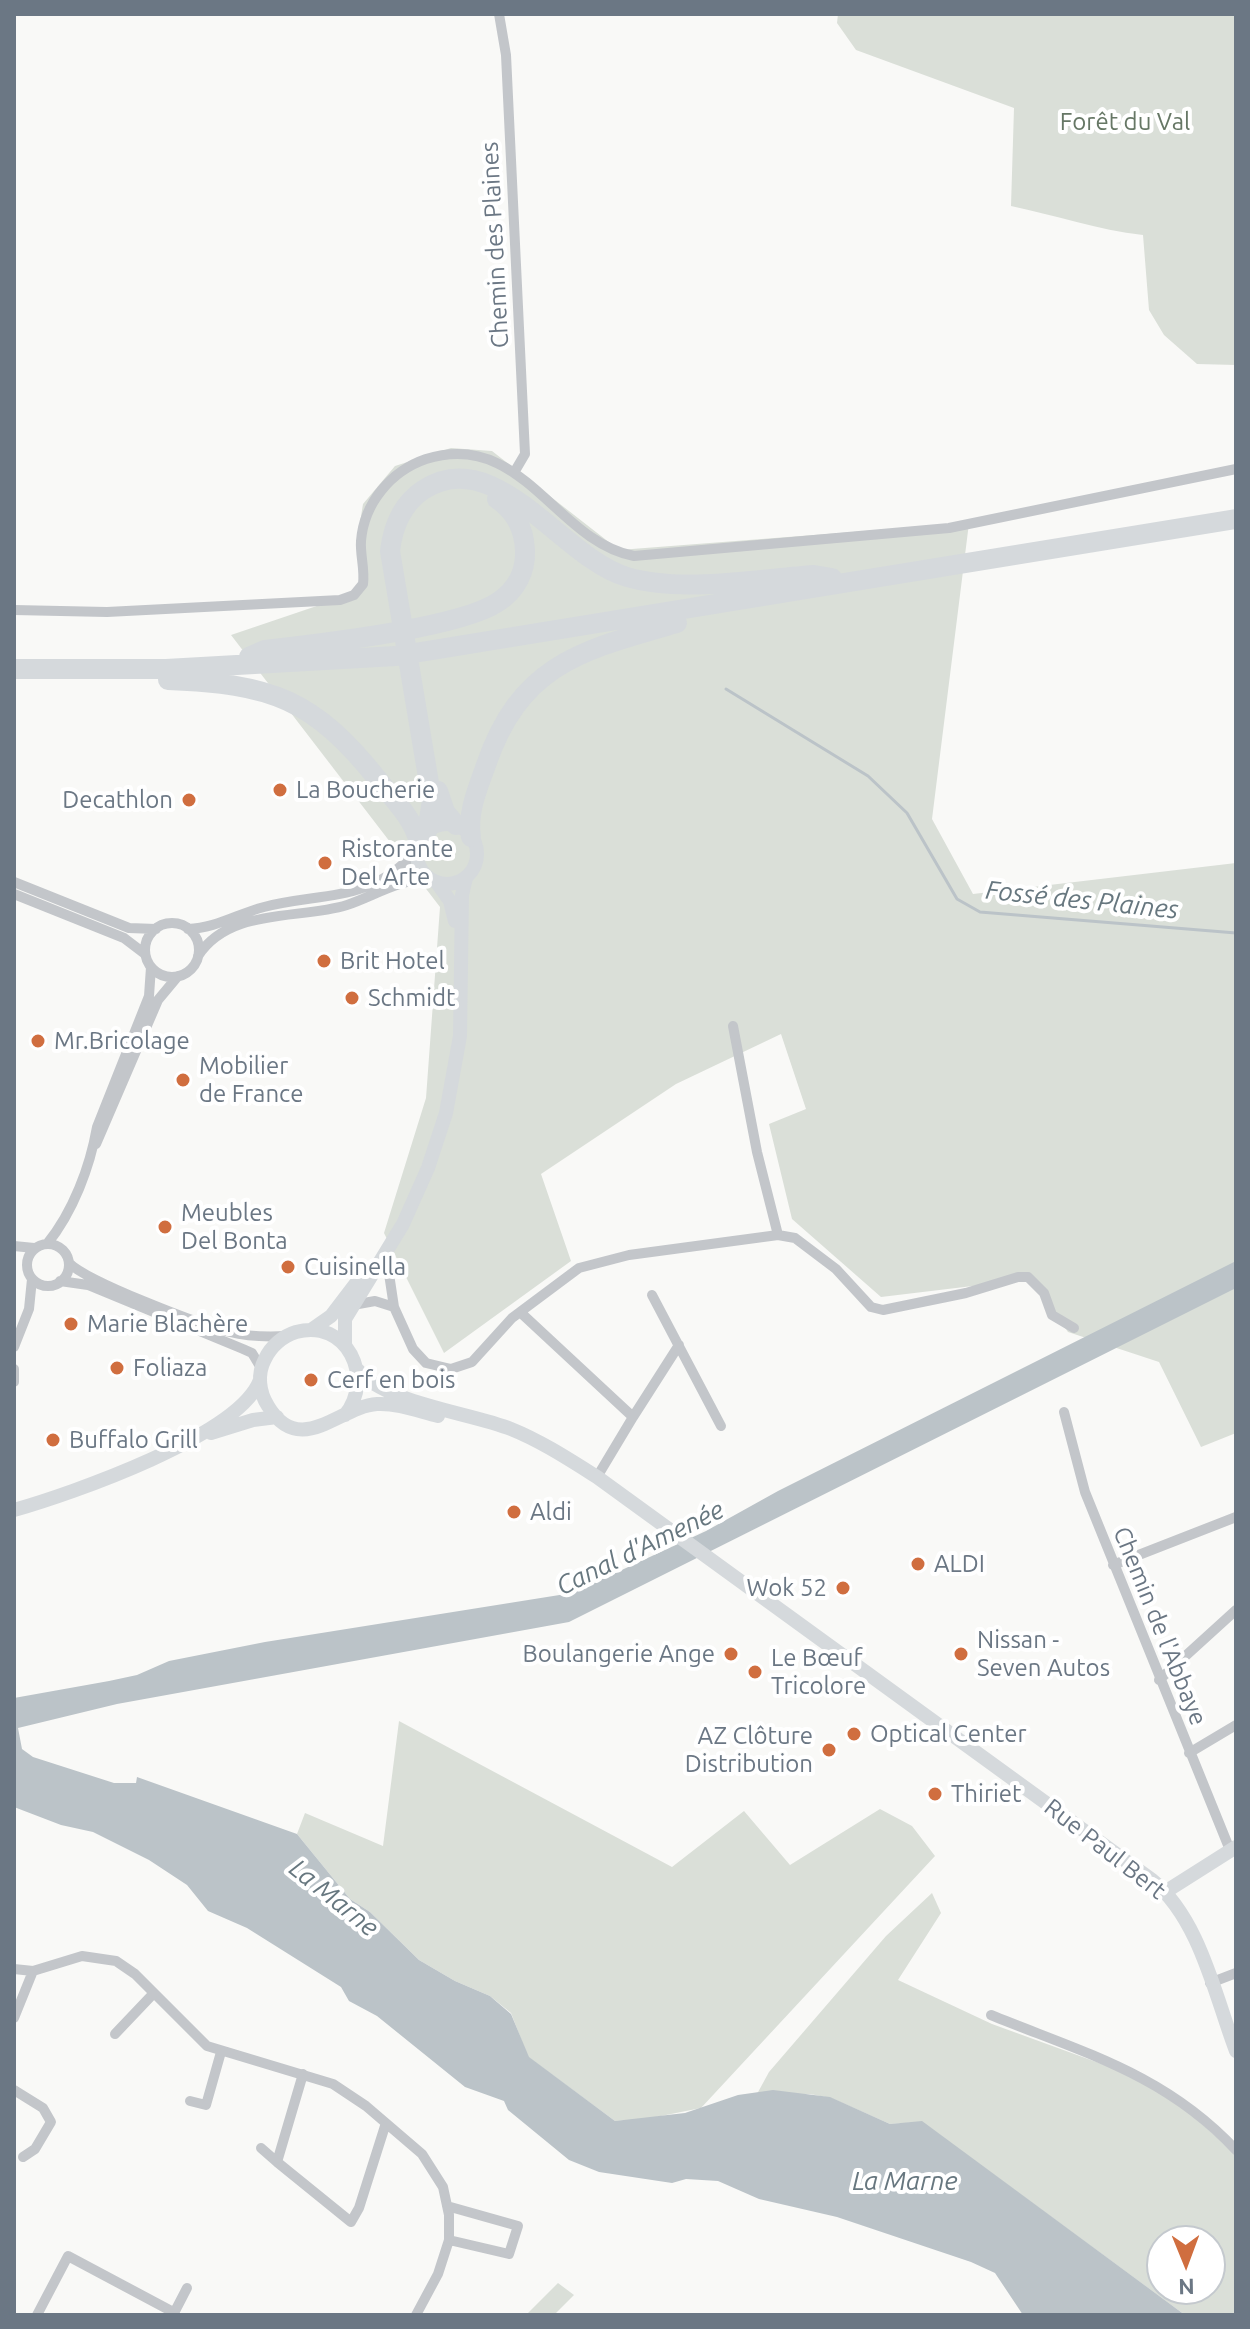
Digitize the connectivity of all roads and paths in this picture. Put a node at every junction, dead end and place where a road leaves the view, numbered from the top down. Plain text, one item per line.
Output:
1 (499, 14) edge
2 (1236, 469) edge
3 (515, 471) junction
4 (1236, 511) edge
5 (1236, 519) edge
6 (832, 578) junction
7 (751, 599) junction
8 (400, 601) junction
9 (14, 610) edge
10 (249, 657) junction
11 (17, 666) edge
12 (414, 676) junction
13 (464, 831) junction
14 (421, 841) junction
15 (466, 878) junction
16 (433, 881) junction
17 (14, 882) edge
18 (14, 894) edge
19 (156, 929) junction
20 (188, 929) junction
21 (145, 954) junction
22 (198, 956) junction
23 (151, 967) junction
24 (178, 976) junction
25 (733, 1026) dead end
26 (93, 1149) junction
27 (64, 1222) junction
28 (778, 1235) junction
29 (47, 1244) junction
30 (14, 1246) edge
31 (34, 1248) junction
32 (63, 1251) junction
33 (386, 1254) junction
34 (14, 1259) edge
35 (69, 1263) junction
36 (27, 1265) junction
37 (32, 1279) junction
38 (60, 1281) junction
39 (48, 1285) junction
40 (652, 1295) dead end
41 (353, 1305) junction
42 (394, 1307) junction
43 (29, 1309) junction
44 (520, 1312) junction
45 (1074, 1328) dead end
46 (311, 1330) junction
47 (286, 1336) junction
48 (345, 1345) junction
49 (679, 1345) junction
50 (14, 1347) edge
51 (14, 1369) edge
52 (358, 1370) junction
53 (261, 1374) junction
54 (14, 1382) edge
55 (1064, 1412) dead end
56 (345, 1415) junction
57 (277, 1417) junction
58 (633, 1417) junction
59 (721, 1426) dead end
60 (191, 1439) junction
61 (545, 1447) junction
62 (597, 1477) junction
63 (14, 1510) edge
64 (1236, 1517) edge
65 (1113, 1565) junction
66 (1236, 1610) edge
67 (1159, 1680) junction
68 (1236, 1725) edge
69 (1189, 1753) junction
70 (1233, 1849) edge
71 (1165, 1892) junction
72 (14, 1969) edge
73 (33, 1971) junction
74 (1236, 1973) edge
75 (1210, 1983) junction
76 (153, 1994) junction
77 (991, 2015) dead end
78 (14, 2018) edge
79 (115, 2034) dead end
80 (1236, 2051) edge
81 (221, 2052) junction
82 (303, 2074) junction
83 (14, 2090) edge
84 (190, 2101) dead end
85 (385, 2126) junction
86 (261, 2148) dead end
87 (1236, 2150) edge
88 (23, 2157) dead end
89 (277, 2162) junction
90 (447, 2206) junction
91 (449, 2240) junction
92 (187, 2288) dead end
93 (174, 2314) edge
94 (37, 2315) edge
95 (416, 2315) edge

1 - 3 street, Chemin des Plaines
2 - 3 street
3 - 9 street
4 - 6 highway
5 - 7 highway
6 - 8 highway
6 - 10 highway
7 - 11 highway
7 - 13 highway
8 - 10 highway
8 - 12 highway
10 - 11 highway
11 - 14 highway
12 - 13 highway
12 - 14 highway
13 - 14 main road
13 - 15 main road
14 - 16 main road
14 - 20 street
15 - 16 main road
15 - 33 main road
16 - 22 street
16 - 46 main road
17 - 19 street
18 - 21 street
19 - 20 street
19 - 21 street
20 - 22 street
21 - 23 street
22 - 24 street
23 - 24 street
23 - 26 street
24 - 26 street
25 - 28 street
26 - 27 street
27 - 29 street
27 - 32 street
28 - 44 street
28 - 45 street
29 - 31 street
29 - 32 street
30 - 31 street
31 - 36 street
32 - 35 street
33 - 41 main road
33 - 42 street
34 - 36 street
35 - 38 street
35 - 47 street
36 - 37 street
37 - 39 street
37 - 43 street
38 - 39 street
38 - 53 street
39 - 43 street
40 - 49 street
41 - 42 street
41 - 48 main road
42 - 44 street
43 - 50 street
44 - 58 street
46 - 47 main road
46 - 48 main road
47 - 53 main road
48 - 52 main road
49 - 58 street
49 - 59 street
51 - 54 street
52 - 56 main road
52 - 61 main road
53 - 57 main road
53 - 60 main road
55 - 65 street, Chemin de l'Abbaye
56 - 57 main road
56 - 61 main road
57 - 60 main road
58 - 62 street
60 - 63 main road
61 - 62 main road, Rue Paul Bert
62 - 71 main road, Rue Paul Bert
64 - 65 street
65 - 67 street, Chemin de l'Abbaye
66 - 67 street
67 - 69 street, Chemin de l'Abbaye
68 - 69 street
69 - 70 street, Chemin de l'Abbaye
70 - 71 main road
71 - 75 main road, Rue Paul Bert
72 - 73 street
73 - 76 street
73 - 78 street
74 - 75 street
75 - 80 main road, Rue Paul Bert
76 - 79 street
76 - 81 street
77 - 87 street
81 - 82 street
81 - 84 street
82 - 85 street
82 - 89 street
83 - 88 street
85 - 89 street
85 - 90 street
86 - 89 street
90 - 91 street
90 - 91 street
91 - 95 street
92 - 93 street
93 - 94 street

